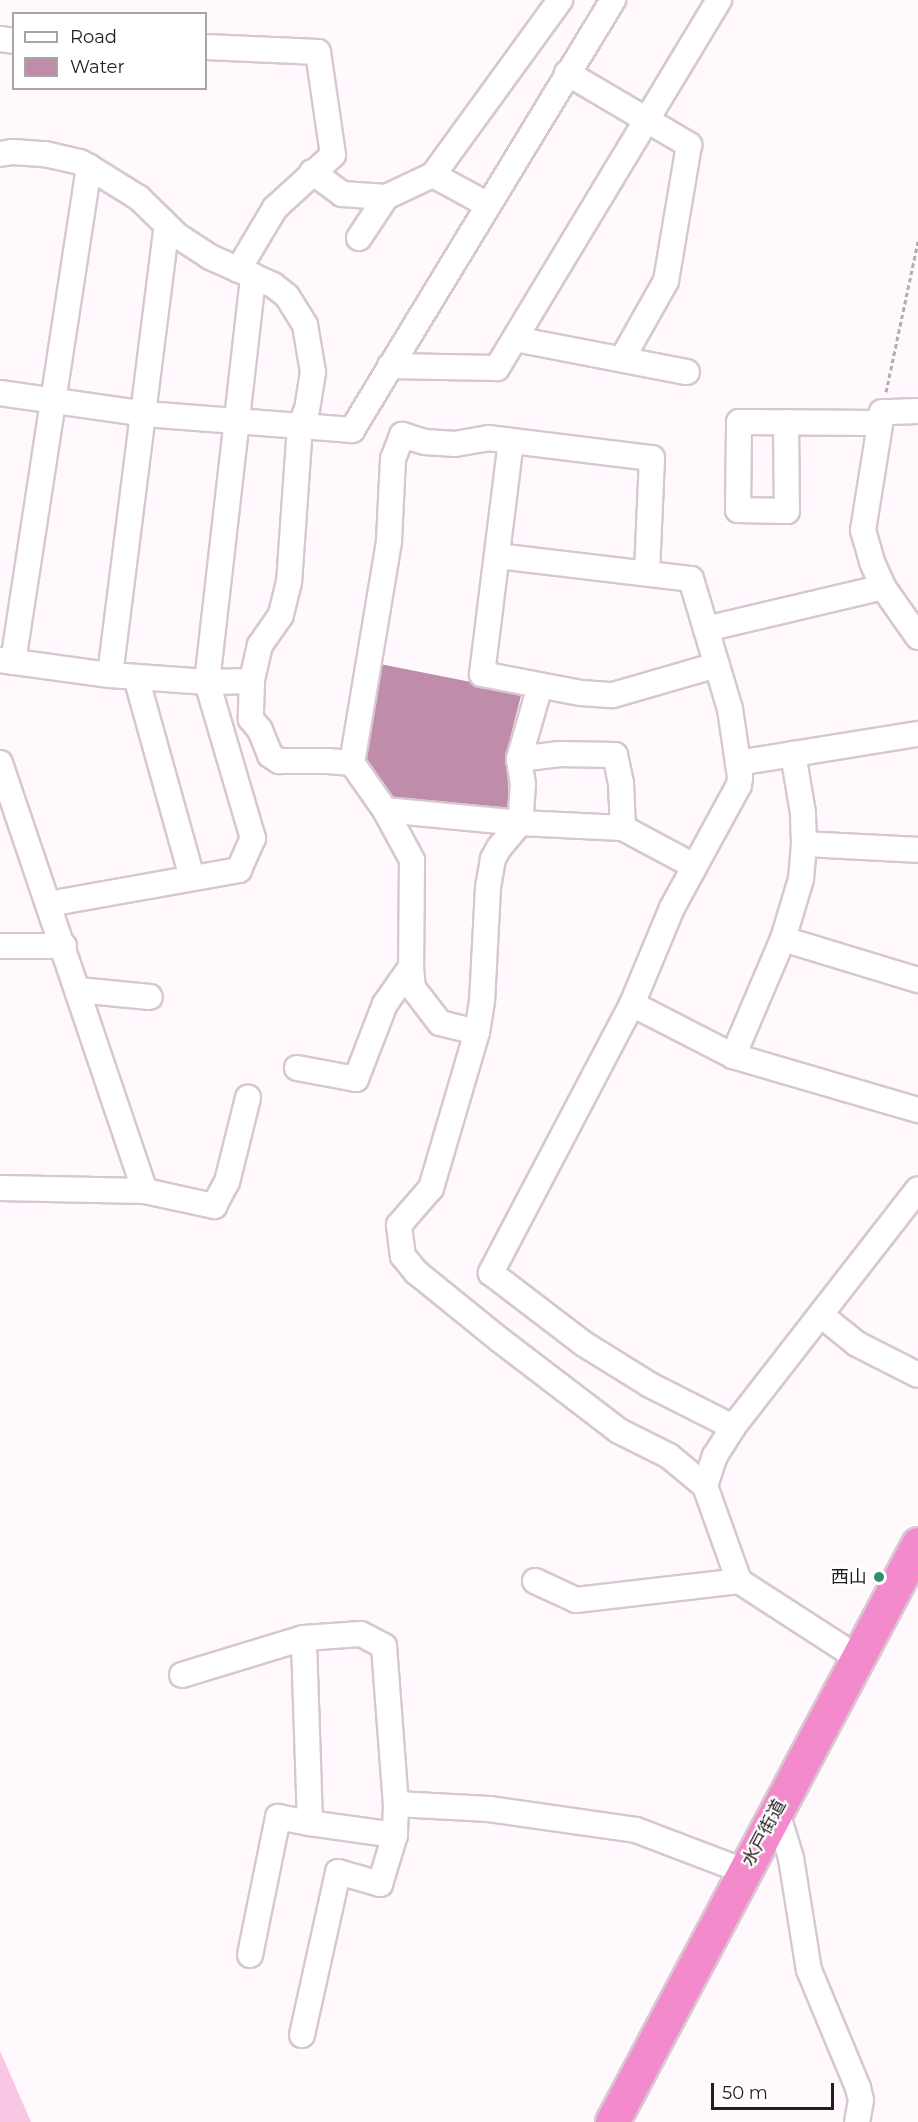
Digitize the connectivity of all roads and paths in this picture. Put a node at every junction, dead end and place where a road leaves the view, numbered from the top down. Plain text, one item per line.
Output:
1 (560, 0) edge
2 (613, 0) edge
3 (719, 0) edge
4 (207, 47) edge
5 (567, 73) junction
6 (647, 120) junction
7 (0, 154) edge
8 (89, 167) junction
9 (312, 172) junction
10 (433, 175) junction
11 (386, 197) junction
12 (488, 205) junction
13 (167, 226) junction
14 (359, 238) dead end
15 (918, 241) edge
16 (245, 273) junction
17 (515, 339) junction
18 (622, 359) junction
19 (390, 366) junction
20 (687, 372) dead end
21 (0, 393) edge
22 (53, 402) junction
23 (918, 411) edge
24 (145, 414) junction
25 (881, 417) junction
26 (236, 421) junction
27 (786, 422) dead end
28 (300, 426) junction
29 (511, 441) junction
30 (498, 556) junction
31 (647, 573) junction
32 (884, 586) junction
33 (706, 629) junction
34 (918, 637) edge
35 (7, 661) edge
36 (717, 665) junction
37 (110, 675) junction
38 (136, 677) junction
39 (252, 681) junction
40 (207, 682) junction
41 (540, 686) junction
42 (918, 734) edge
43 (793, 754) junction
44 (519, 759) junction
45 (0, 763) edge
46 (352, 763) junction
47 (738, 763) junction
48 (385, 810) junction
49 (520, 823) junction
50 (623, 828) junction
51 (804, 844) junction
52 (918, 850) edge
53 (694, 866) junction
54 (192, 877) junction
55 (49, 904) junction
56 (783, 939) junction
57 (64, 945) junction
58 (0, 946) edge
59 (411, 967) junction
60 (918, 980) edge
61 (78, 990) junction
62 (150, 997) dead end
63 (632, 1004) junction
64 (477, 1032) junction
65 (733, 1056) junction
66 (297, 1068) dead end
67 (249, 1098) dead end
68 (918, 1110) edge
69 (0, 1188) edge
70 (918, 1190) edge
71 (145, 1191) junction
72 (821, 1315) junction
73 (918, 1375) edge
74 (733, 1427) junction
75 (705, 1486) junction
76 (918, 1544) edge
77 (535, 1581) dead end
78 (739, 1581) junction
79 (304, 1638) junction
80 (858, 1658) junction
81 (182, 1676) dead end
82 (396, 1804) junction
83 (776, 1809) junction
84 (310, 1823) junction
85 (395, 1835) junction
86 (744, 1870) junction
87 (250, 1955) dead end
88 (302, 2034) dead end
89 (612, 2122) edge
90 (857, 2122) edge

1 - 10 street
2 - 5 street
3 - 6 street
4 - 9 street
5 - 6 street
5 - 12 street
6 - 17 street
6 - 18 street
7 - 8 street
8 - 13 street
8 - 22 street
9 - 11 street
9 - 16 street
10 - 11 street
10 - 12 street
11 - 14 street
12 - 19 street
13 - 16 street
13 - 24 street
15 - 25 path
16 - 26 street
16 - 28 street
17 - 18 street
17 - 19 street
18 - 20 street
19 - 28 street
21 - 22 street
22 - 24 street
22 - 35 street
23 - 25 street
24 - 26 street
24 - 37 street
25 - 27 street
25 - 32 street
26 - 28 street
26 - 40 street
28 - 39 street
29 - 30 street
29 - 31 street
29 - 46 street
30 - 31 street
30 - 41 street
31 - 33 street
32 - 33 street
32 - 34 street
33 - 36 street
35 - 37 street
36 - 41 street
36 - 47 street
37 - 38 street
38 - 40 street
38 - 54 street
39 - 40 street
39 - 46 street
40 - 54 street
41 - 44 street
42 - 43 street
43 - 47 street
43 - 51 street
44 - 49 street
44 - 50 street
45 - 55 street
46 - 48 street
47 - 53 street
48 - 49 street
48 - 59 street
49 - 50 street
49 - 64 street
50 - 53 street
51 - 52 street
51 - 56 street
53 - 63 street
54 - 55 street
55 - 57 street
56 - 60 street
56 - 65 street
57 - 58 street
57 - 61 street
59 - 64 street
59 - 66 street
61 - 62 street
61 - 71 street
63 - 65 street
63 - 74 street
64 - 75 street
65 - 68 street
67 - 71 street
69 - 71 street
70 - 72 street
72 - 73 street
72 - 74 street
74 - 75 street
75 - 78 street
76 - 80 highway, 水戸街道
77 - 78 street
78 - 80 street
79 - 81 street
79 - 82 street
79 - 84 street
80 - 83 highway, 水戸街道
82 - 85 street
82 - 86 street
83 - 86 highway, 水戸街道
83 - 90 street
84 - 85 street
84 - 87 street
85 - 88 street
86 - 89 highway, 水戸街道

